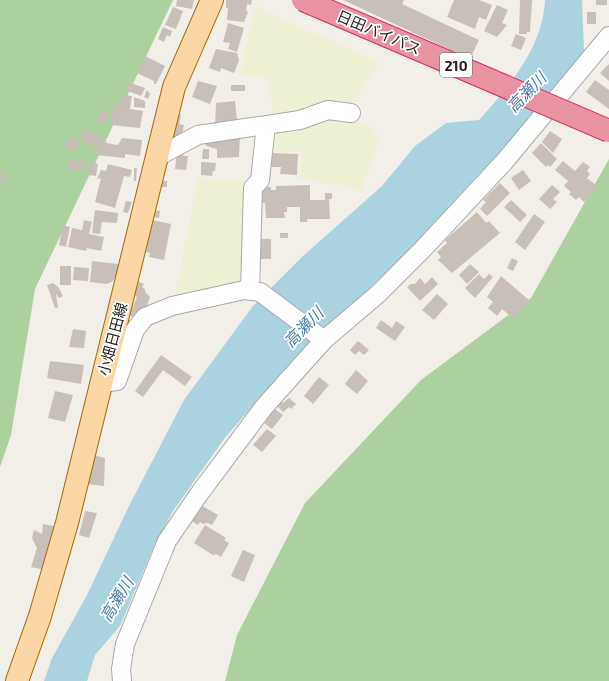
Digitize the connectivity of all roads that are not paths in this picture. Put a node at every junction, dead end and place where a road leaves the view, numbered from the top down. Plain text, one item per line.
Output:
1 (212, 0) edge
2 (303, 0) edge
3 (609, 36) edge
4 (351, 113) dead end
5 (266, 125) junction
6 (609, 130) edge
7 (157, 157) junction
8 (255, 292) junction
9 (324, 340) junction
10 (101, 383) junction
11 (17, 681) edge
12 (122, 681) edge

1 - 7 main road, 小畑日田線
2 - 6 highway, 日田バイパス / 210, bridge
3 - 9 street
4 - 5 street
5 - 7 street
5 - 8 street
7 - 10 main road, 小畑日田線
8 - 9 street
8 - 10 street
9 - 12 street
10 - 11 main road, 小畑日田線

